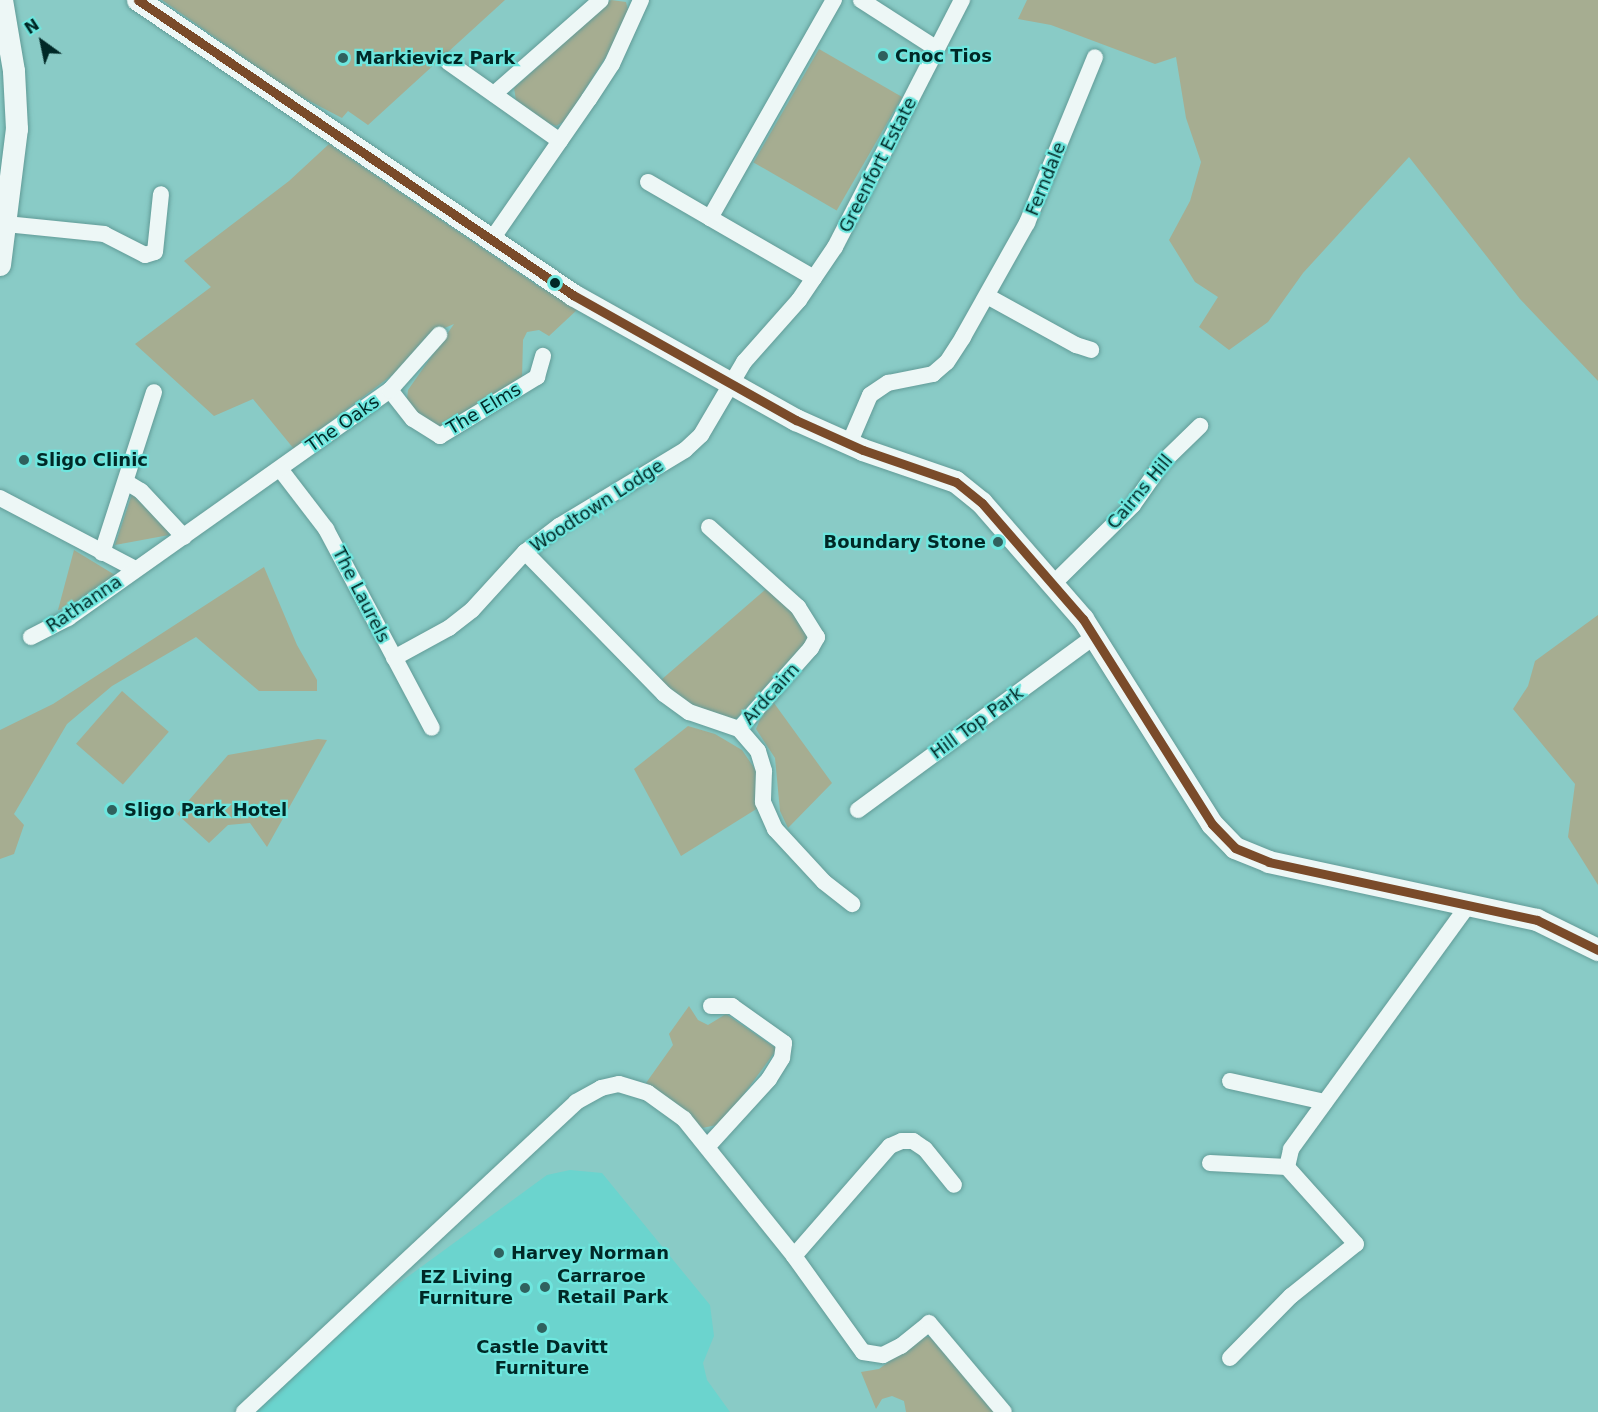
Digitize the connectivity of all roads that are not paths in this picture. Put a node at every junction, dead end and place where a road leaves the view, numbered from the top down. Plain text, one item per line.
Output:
1 (2, 0) edge
2 (138, 0) edge
3 (602, 0) edge
4 (641, 0) edge
5 (834, 0) edge
6 (861, 0) edge
7 (962, 0) edge
8 (937, 49) junction
9 (1095, 57) dead end
10 (448, 62) dead end
11 (495, 94) junction
12 (560, 141) junction
13 (648, 182) dead end
14 (161, 194) dead end
15 (710, 218) junction
16 (6, 224) junction
17 (492, 239) junction
18 (0, 265) edge
19 (814, 278) junction
20 (987, 296) junction
21 (439, 335) dead end
22 (1091, 350) dead end
23 (543, 356) dead end
24 (732, 385) junction
25 (390, 390) junction
26 (154, 392) dead end
27 (1200, 426) dead end
28 (849, 444) junction
29 (280, 469) junction
30 (126, 483) junction
31 (0, 498) edge
32 (235, 500) joint
33 (709, 527) dead end
34 (184, 537) junction
35 (525, 552) junction
36 (102, 553) junction
37 (135, 569) junction
38 (1053, 584) junction
39 (1095, 636) junction
40 (32, 637) dead end
41 (394, 658) junction
42 (432, 728) dead end
43 (739, 729) junction
44 (858, 810) dead end
45 (1470, 903) junction
46 (852, 904) dead end
47 (1598, 950) edge
48 (711, 1006) dead end
49 (1230, 1082) dead end
50 (1325, 1102) junction
51 (707, 1147) junction
52 (1210, 1163) dead end
53 (1287, 1167) junction
54 (954, 1185) dead end
55 (794, 1256) junction
56 (1230, 1358) dead end
57 (244, 1412) edge
58 (1004, 1412) edge

1 - 16 street
2 - 17 street
3 - 11 street
4 - 12 street
5 - 15 street
6 - 8 street
7 - 8 street, Greenfort Estate
8 - 19 street, Greenfort Estate
9 - 20 street, Ferndale
10 - 11 street
11 - 12 street
12 - 17 street
13 - 15 street
14 - 16 street
15 - 19 street
16 - 18 street
17 - 24 street
19 - 24 street, Greenfort Estate
20 - 22 street
20 - 28 street, Ferndale
21 - 25 street, The Oaks
23 - 25 street, The Elms
24 - 28 street
24 - 35 street, Woodtown Lodge
25 - 29 street, The Oaks
26 - 30 street, Rathanna
27 - 38 street, Cairns Hill
28 - 38 street
29 - 32 street, The Oaks
29 - 41 street, The Laurels
30 - 34 street
30 - 36 street, Rathanna
31 - 36 street, Rathanna
32 - 34 street, Rathanna
33 - 43 street, Ardcairn
34 - 37 street, Rathanna
35 - 41 street, Woodtown Lodge
35 - 43 street
36 - 37 street, Rathanna
37 - 40 street, Rathanna
38 - 39 street
39 - 44 street, Hill Top Park
39 - 45 street
41 - 42 street, The Laurels
43 - 46 street, Ardcairn
45 - 47 street
45 - 50 street
48 - 51 street
49 - 50 street
50 - 53 street
51 - 55 street
51 - 57 street
52 - 53 street
53 - 56 street
54 - 55 street
55 - 58 street

